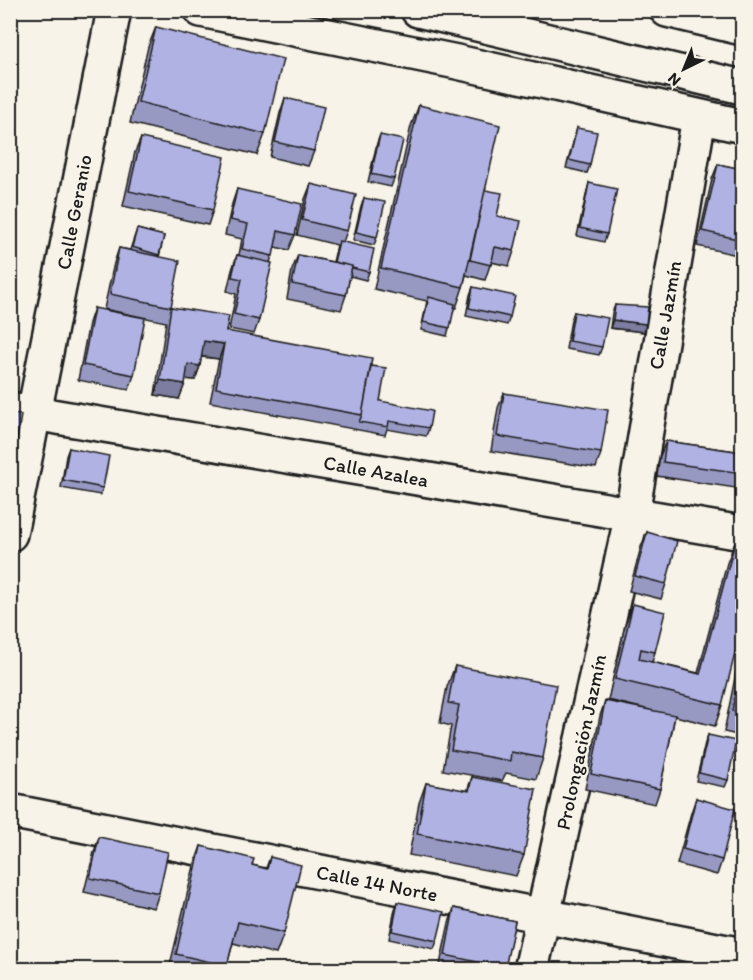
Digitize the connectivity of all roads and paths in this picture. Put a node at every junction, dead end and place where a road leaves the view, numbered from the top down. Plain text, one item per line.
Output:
1 (114, 10) edge
2 (201, 10) edge
3 (418, 10) edge
4 (667, 10) edge
5 (742, 28) edge
6 (742, 87) edge
7 (699, 117) junction
8 (742, 126) edge
9 (22, 411) edge
10 (632, 514) junction
11 (742, 533) edge
12 (10, 534) edge
13 (10, 811) edge
14 (543, 915) junction
15 (742, 955) edge
16 (531, 969) edge

1 - 9 street, Calle Geranio
2 - 7 street
3 - 6 street
4 - 5 street
7 - 8 street
7 - 10 street, Calle Jazmín
9 - 10 street, Calle Azalea
9 - 12 street, Calle Geranio
10 - 11 street, Calle Azalea
10 - 14 street, Prolongación Jazmín
13 - 14 street, Calle 14 Norte
14 - 15 street, Calle 14 Norte
14 - 16 street, Prolongación Jazmín

